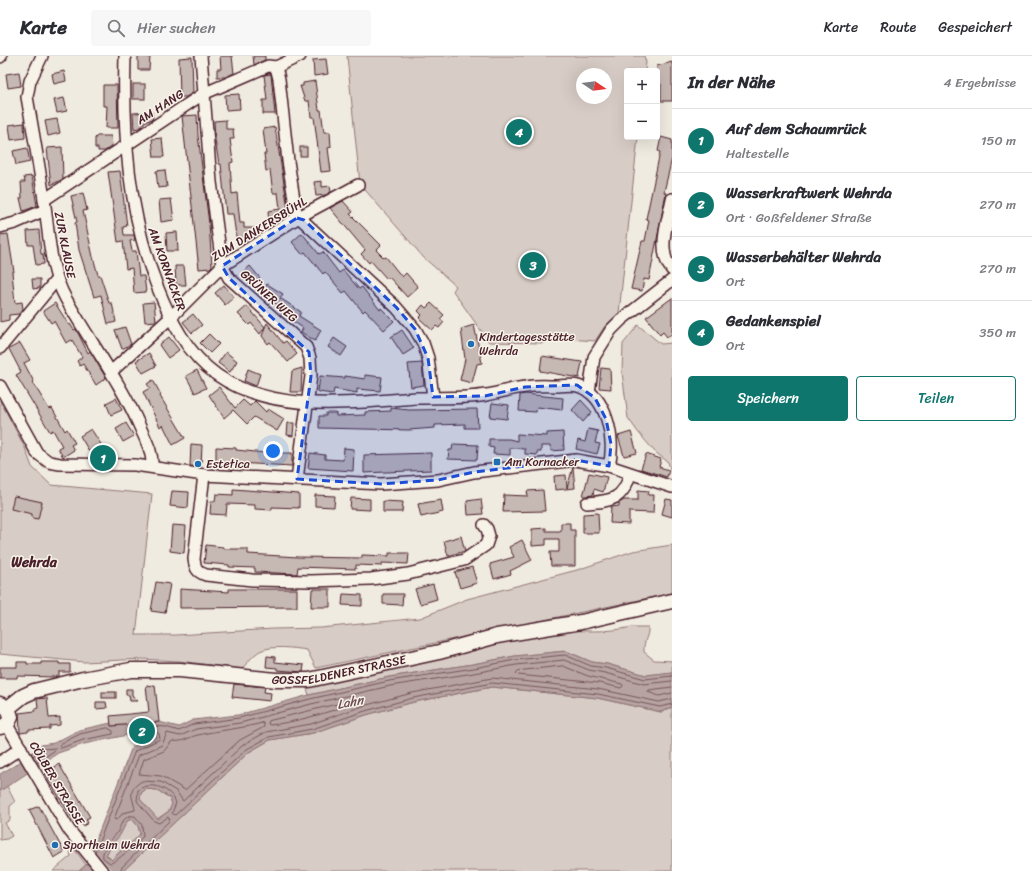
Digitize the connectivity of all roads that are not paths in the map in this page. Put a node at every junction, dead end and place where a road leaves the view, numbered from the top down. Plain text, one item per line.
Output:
1 (42, 56) edge
2 (125, 56) edge
3 (201, 56) edge
4 (300, 56) edge
5 (274, 63) edge
6 (203, 94) junction
7 (126, 144) junction
8 (358, 185) dead end
9 (672, 199) edge
10 (44, 205) junction
11 (298, 218) junction
12 (0, 227) edge
13 (222, 266) junction
14 (672, 270) edge
15 (57, 279) junction
16 (672, 280) edge
17 (170, 318) junction
18 (0, 348) edge
19 (112, 371) junction
20 (0, 386) edge
21 (589, 392) junction
22 (433, 397) junction
23 (307, 402) junction
24 (609, 466) junction
25 (152, 467) junction
26 (630, 474) junction
27 (204, 475) junction
28 (297, 479) junction
29 (672, 487) edge
30 (587, 503) dead end
31 (484, 525) dead end
32 (672, 601) edge
33 (4, 706) edge
34 (3, 726) edge
35 (22, 751) junction
36 (0, 762) edge
37 (102, 871) edge

1 - 10 street, ZUR KLAUSE
2 - 7 street, AM KORNACKER
3 - 6 street
4 - 5 street, AM HANG
5 - 6 street, AM HANG
5 - 11 street
6 - 7 street, AM HANG
6 - 13 street
7 - 10 street, AM HANG
7 - 17 street, AM KORNACKER
8 - 11 street, ZUM DANKERSBÜHL
9 - 14 street
10 - 12 street, AM HANG
10 - 15 street, ZUR KLAUSE
11 - 13 street, ZUM DANKERSBÜHL
11 - 22 street
13 - 17 street, ZUM DANKERSBÜHL
13 - 23 street, GRÜNER WEG
15 - 18 street
15 - 19 street, ZUR KLAUSE
16 - 21 street
17 - 19 street, ZUM DANKERSBÜHL
17 - 23 street, AM KORNACKER
19 - 25 street, ZUR KLAUSE
20 - 25 street
21 - 22 street, AM KORNACKER
21 - 24 street
22 - 23 street, AM KORNACKER
23 - 28 street, GRÜNER WEG
24 - 26 street
24 - 28 street
25 - 27 street
26 - 29 street
26 - 30 street
27 - 28 street
27 - 31 street
32 - 33 main road, GOSSFELDENER STRASSE
33 - 34 main road
34 - 35 street, CÖLBER STRASSE
35 - 36 street
35 - 37 street, CÖLBER STRASSE

